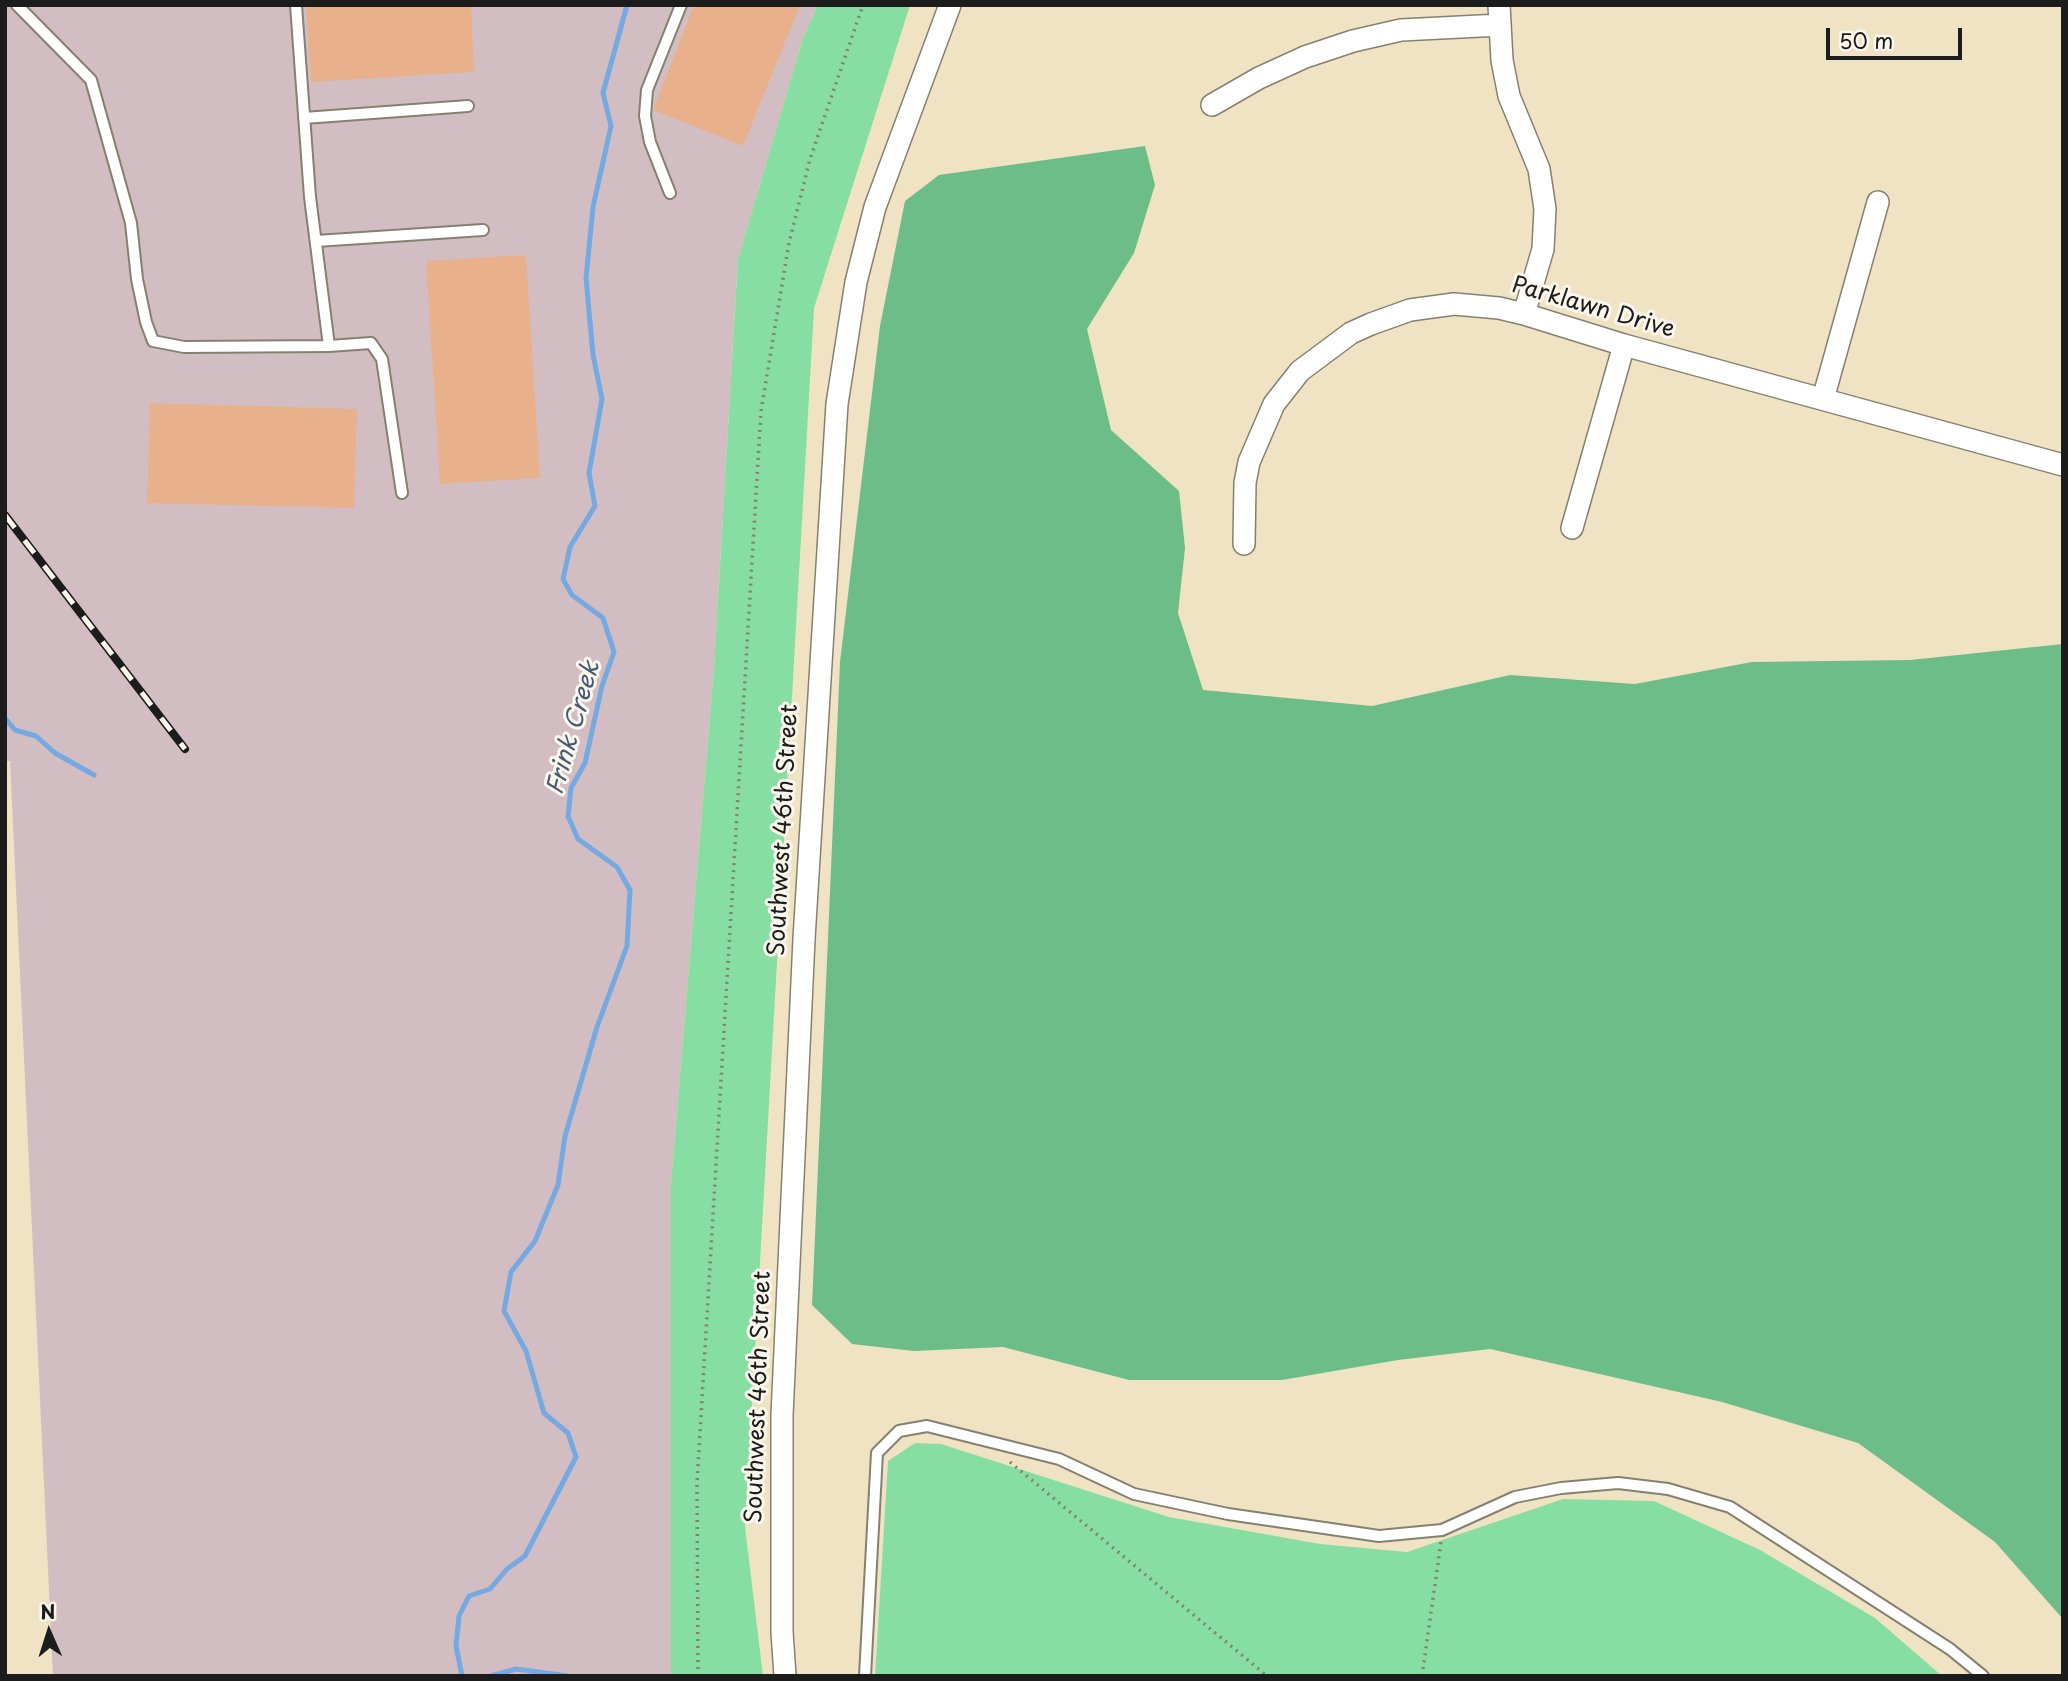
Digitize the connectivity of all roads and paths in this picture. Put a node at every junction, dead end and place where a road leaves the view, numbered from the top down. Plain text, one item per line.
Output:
1 (17, 5) edge
2 (296, 5) edge
3 (681, 5) edge
4 (863, 5) edge
5 (950, 5) edge
6 (1499, 15) edge
7 (1212, 104) dead end
8 (468, 106) dead end
9 (303, 118) junction
10 (670, 192) dead end
11 (1878, 202) dead end
12 (483, 230) dead end
13 (316, 241) junction
14 (1524, 314) junction
15 (1624, 345) junction
16 (329, 346) junction
17 (1823, 399) junction
18 (2063, 465) edge
19 (402, 493) dead end
20 (1572, 528) dead end
21 (1244, 544) dead end
22 (985, 1441) junction
23 (1442, 1530) junction
24 (698, 1676) edge
25 (785, 1676) edge
26 (865, 1676) edge
27 (1267, 1676) edge
28 (1422, 1676) edge
29 (1983, 1676) edge

1 - 16 lane
2 - 9 lane
3 - 10 lane
4 - 24 path
5 - 25 street, Southwest 46th Street
6 - 7 street
6 - 14 street
8 - 9 lane
9 - 13 lane
11 - 17 street
12 - 13 lane
13 - 16 lane
14 - 15 street, Parklawn Drive
14 - 21 street, Parklawn Drive
15 - 17 street, Parklawn Drive
15 - 20 street
16 - 19 lane
17 - 18 street, Parklawn Drive
22 - 23 lane
22 - 26 lane
22 - 27 path
23 - 28 path
23 - 29 lane

